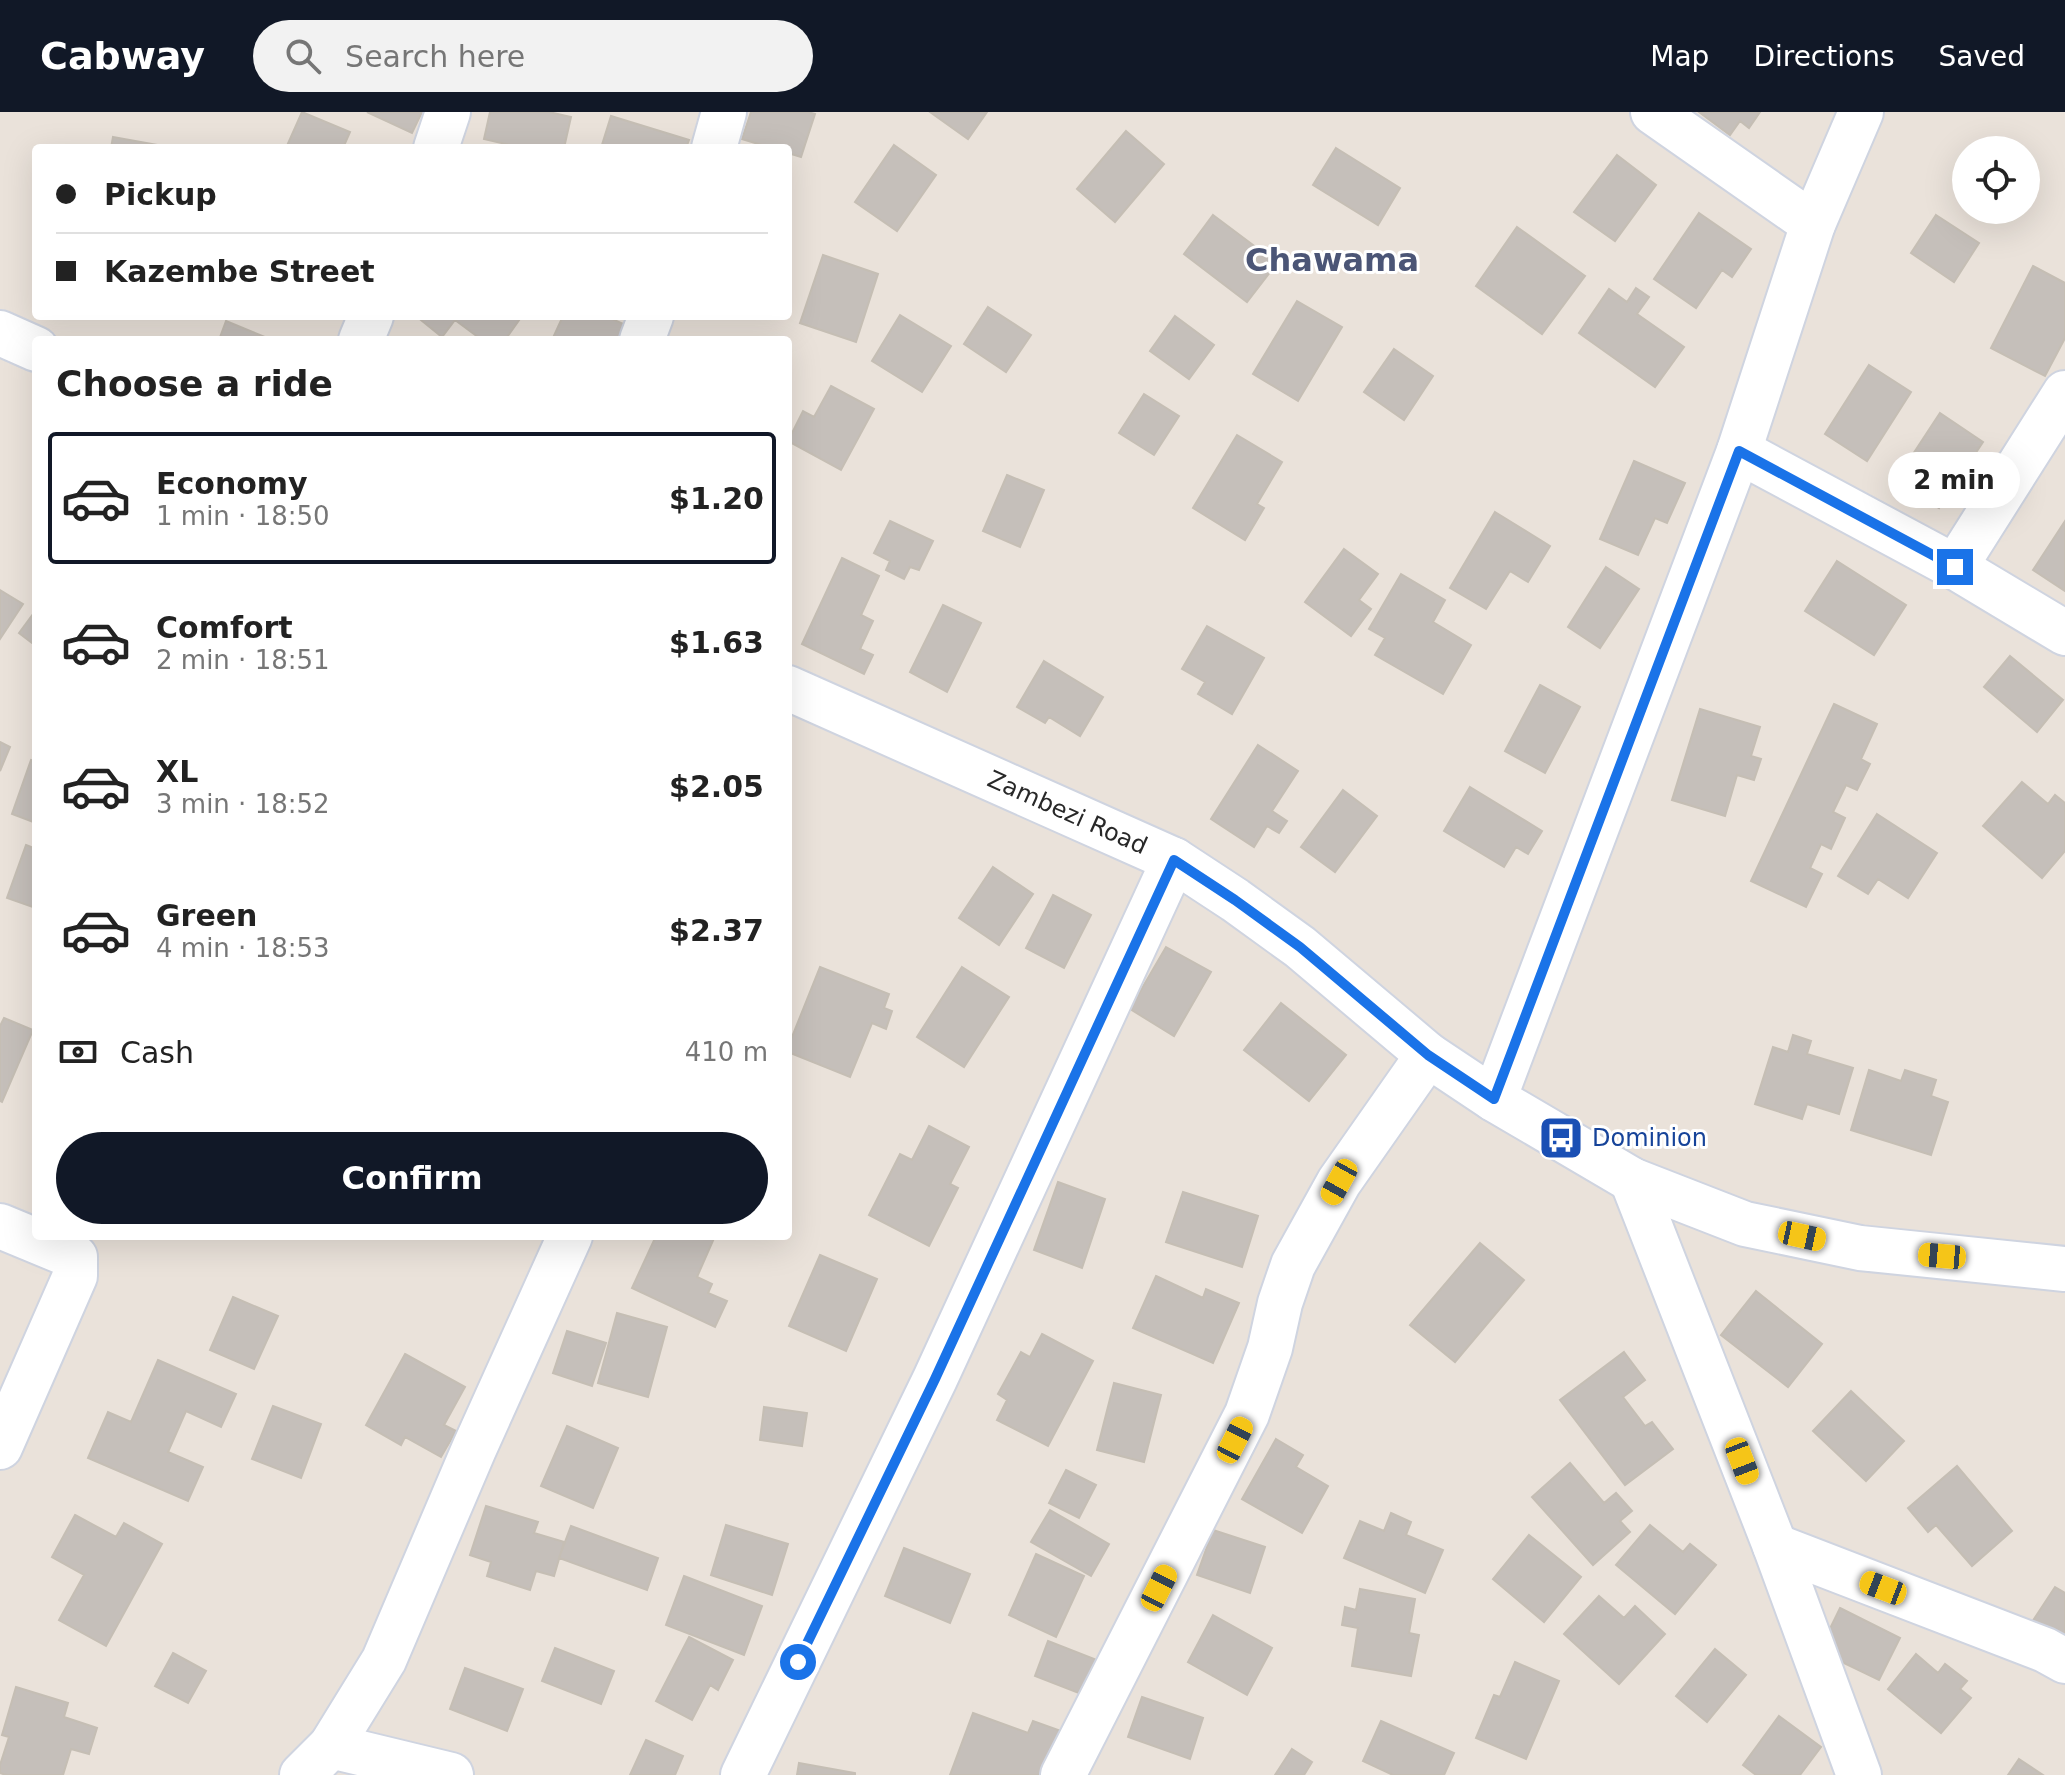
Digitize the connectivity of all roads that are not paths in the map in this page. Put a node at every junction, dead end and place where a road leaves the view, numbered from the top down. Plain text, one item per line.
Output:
1 (448, 112) edge
2 (724, 112) edge
3 (1653, 112) edge
4 (1861, 112) edge
5 (437, 144) edge
6 (715, 144) edge
7 (1813, 224) junction
8 (0, 333) edge
9 (32, 347) edge
10 (2065, 393) edge
11 (1739, 451) junction
12 (1955, 567) junction
13 (2065, 633) edge
14 (792, 695) edge
15 (1174, 860) junction
16 (1428, 1055) junction
17 (1494, 1099) junction
18 (1632, 1180) junction
19 (0, 1226) edge
20 (32, 1239) edge
21 (34, 1240) edge
22 (568, 1240) edge
23 (2065, 1269) edge
24 (0, 1447) edge
25 (1775, 1546) junction
26 (2065, 1661) edge
27 (316, 1761) edge
28 (451, 1775) edge
29 (743, 1775) edge
30 (1063, 1775) edge
31 (1859, 1775) edge

1 - 5 street
2 - 6 street
3 - 7 street
4 - 7 street
7 - 11 street
8 - 9 street
10 - 12 street
11 - 12 street
11 - 17 street
12 - 13 street
14 - 15 street, Zambezi Road
15 - 16 street, Zambezi Road
15 - 29 street
16 - 17 street, Zambezi Road
16 - 30 street
17 - 18 street, Zambezi Road
18 - 23 street, Zambezi Road
18 - 25 street
19 - 20 street
21 - 24 street
22 - 27 street
25 - 26 street
25 - 31 street
27 - 28 street

